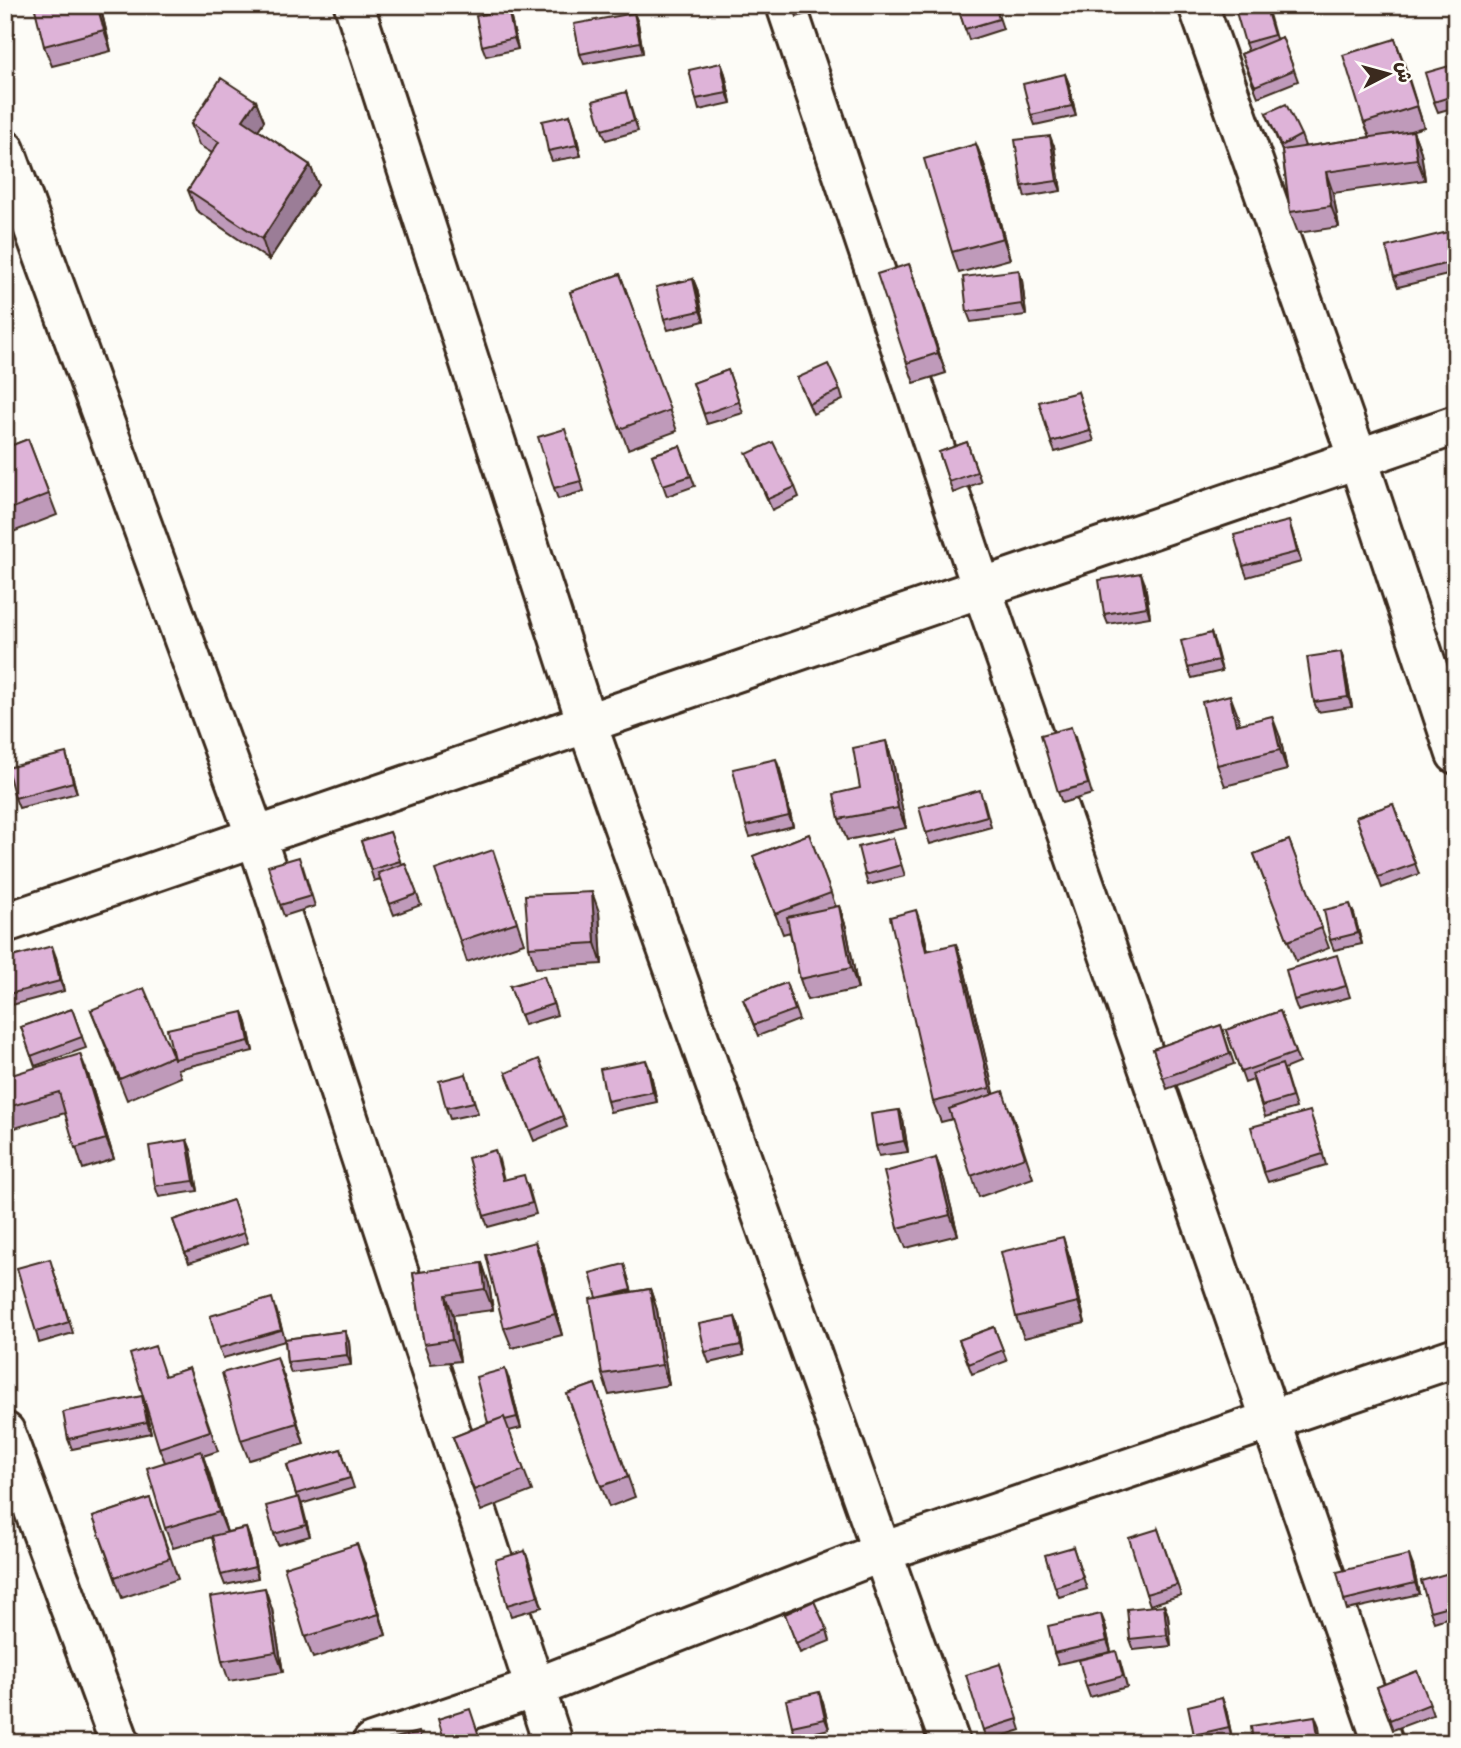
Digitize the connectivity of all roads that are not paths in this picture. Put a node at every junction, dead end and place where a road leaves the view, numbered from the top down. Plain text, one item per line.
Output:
1 (354, 5) edge
2 (786, 5) edge
3 (1198, 5) edge
4 (5, 150) edge
5 (1456, 425) edge
6 (1358, 459) junction
7 (982, 589) junction
8 (587, 724) junction
9 (1456, 754) edge
10 (256, 837) junction
11 (5, 923) edge
12 (1456, 1357) edge
13 (1269, 1420) junction
14 (5, 1432) edge
15 (882, 1552) junction
16 (535, 1688) junction
17 (120, 1743) edge
18 (372, 1743) edge
19 (553, 1743) edge
20 (950, 1743) edge
21 (1383, 1743) edge

1 - 8 street
2 - 7 street
3 - 6 street
4 - 10 street
5 - 6 street
6 - 7 street
6 - 9 street
7 - 8 street
7 - 13 street
8 - 10 street
8 - 15 street
10 - 11 street
10 - 16 street
12 - 13 street
13 - 15 street
13 - 21 street
14 - 17 street
15 - 16 street
15 - 20 street
16 - 18 street
16 - 19 street

